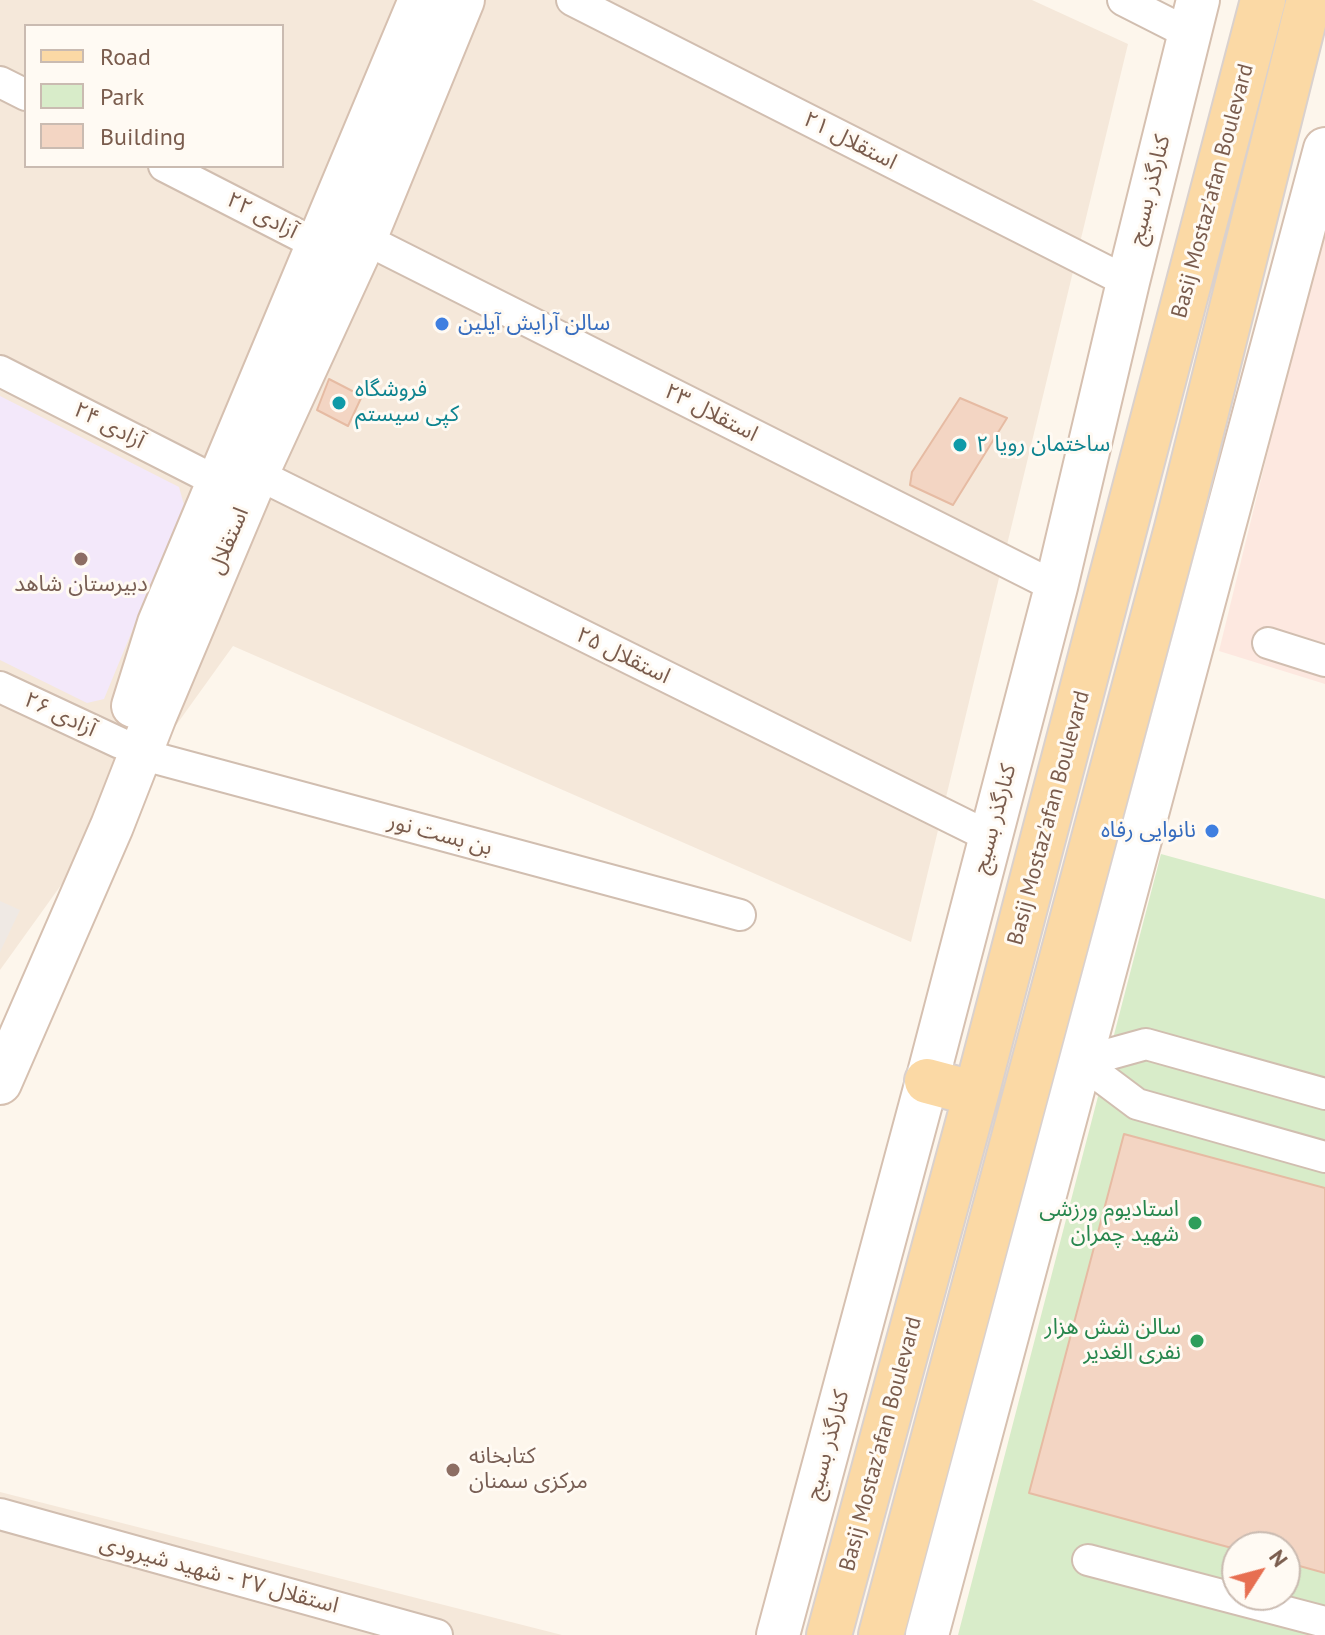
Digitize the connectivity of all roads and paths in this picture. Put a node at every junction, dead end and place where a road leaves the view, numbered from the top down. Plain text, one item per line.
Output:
1 (420, 0) edge
2 (463, 0) edge
3 (572, 0) edge
4 (1123, 0) edge
5 (1263, 0) edge
6 (1309, 0) edge
7 (1194, 17) edge
8 (410, 75) junction
9 (0, 82) edge
10 (24, 94) edge
11 (1325, 149) edge
12 (168, 168) edge
13 (365, 239) junction
14 (318, 245) junction
15 (1128, 282) junction
16 (0, 371) edge
17 (238, 478) junction
18 (1056, 587) junction
19 (1268, 643) dead end
20 (1325, 661) edge
21 (0, 687) edge
22 (130, 749) junction
23 (990, 837) junction
24 (740, 915) dead end
25 (0, 1012) edge
26 (1081, 1062) junction
27 (927, 1081) junction
28 (0, 1083) edge
29 (976, 1094) junction
30 (1325, 1094) edge
31 (1325, 1157) edge
32 (0, 1514) edge
33 (1088, 1560) dead end
34 (1325, 1622) edge
35 (437, 1635) edge
36 (778, 1635) edge
37 (829, 1635) edge
38 (881, 1635) edge
39 (927, 1635) edge

1 - 8 main road, استقلال
2 - 8 main road, استقلال
3 - 15 street, استقلال ۲۱
4 - 7 street
5 - 29 main road, Basij Mostaz'afan Boulevard
6 - 38 main road, Basij Mostaz'afan Boulevard
7 - 15 main road, کنارگذر بسیج
8 - 13 main road, استقلال
8 - 14 main road, استقلال
9 - 10 street
11 - 26 main road
12 - 14 street, آزادی ۲۲
13 - 17 main road, استقلال
13 - 18 street, استقلال ۲۳
14 - 17 main road, استقلال
15 - 18 main road, کنارگذر بسیج
16 - 17 street, آزادی ۲۴
17 - 22 main road, استقلال
17 - 23 street, استقلال ۲۵
18 - 23 main road, کنارگذر بسیج
19 - 20 street
21 - 22 street, آزادی ۲۶
22 - 24 street, بن بست نور
22 - 25 main road, استقلال
22 - 28 main road, استقلال
23 - 27 main road, کنارگذر بسیج
26 - 30 street
26 - 31 street
26 - 39 main road
27 - 29 main road
27 - 36 main road, کنارگذر بسیج
29 - 37 main road, Basij Mostaz'afan Boulevard
32 - 35 street, استقلال ۲۷ - شهید شیرودی
33 - 34 street

